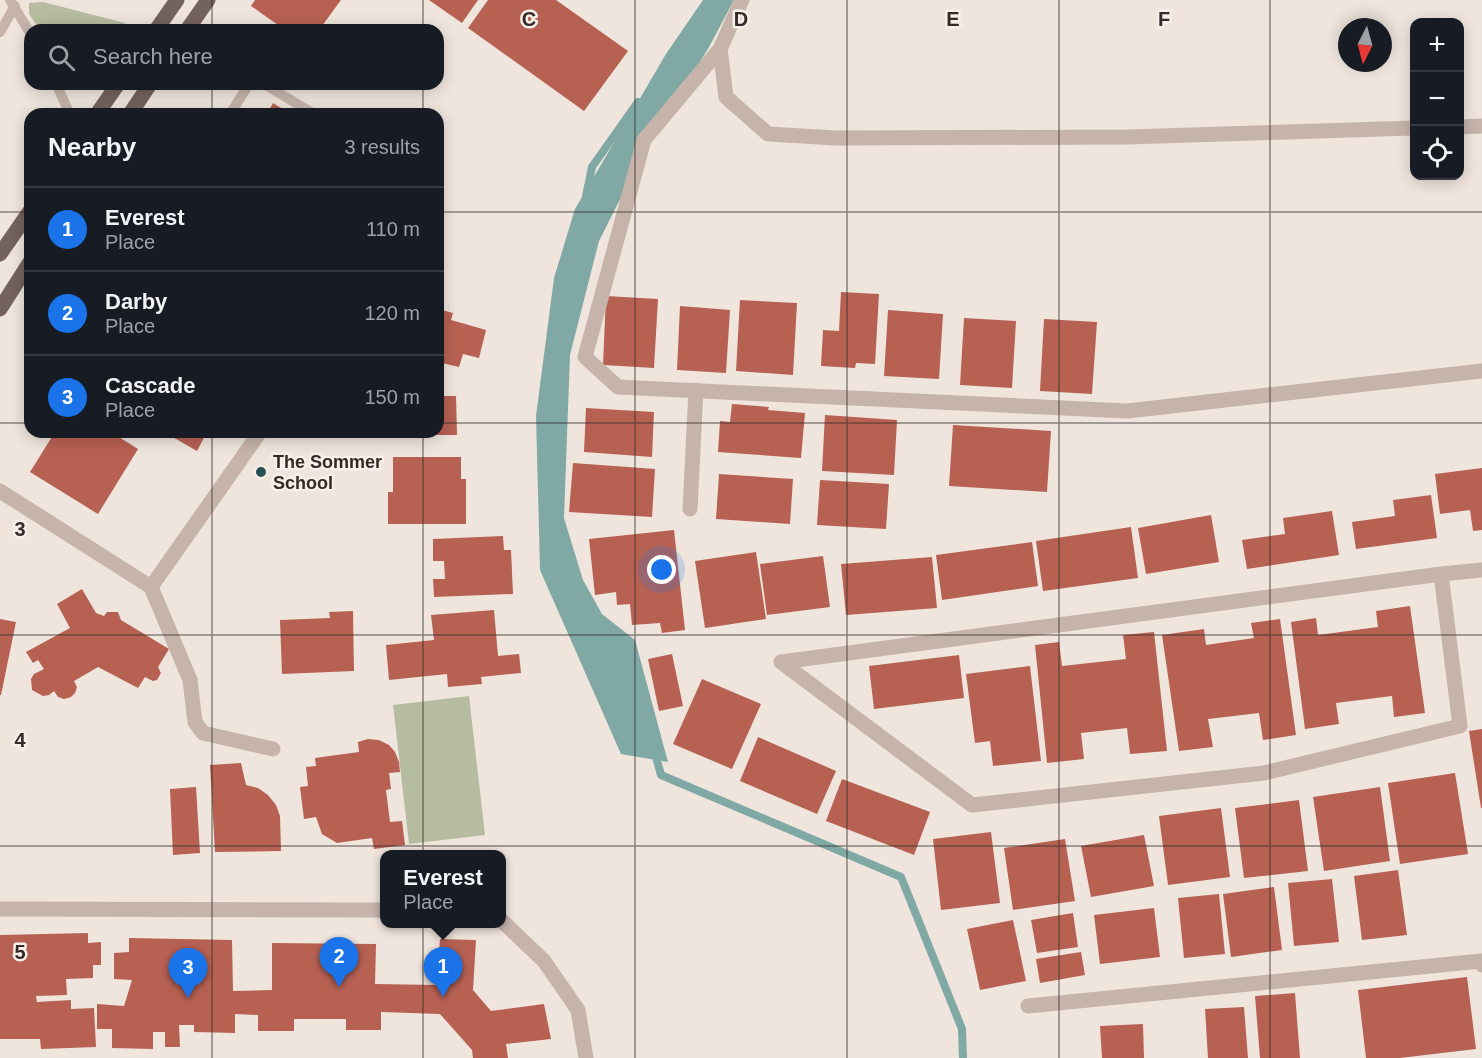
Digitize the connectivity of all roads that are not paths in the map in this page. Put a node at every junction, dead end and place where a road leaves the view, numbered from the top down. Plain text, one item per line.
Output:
1 (177, 0) edge
2 (208, 0) edge
3 (742, 0) edge
4 (12, 3) edge
5 (25, 24) edge
6 (160, 24) edge
7 (192, 24) edge
8 (0, 32) edge
9 (720, 49) junction
10 (59, 90) edge
11 (114, 90) edge
12 (146, 90) edge
13 (245, 90) edge
14 (274, 90) edge
15 (67, 108) edge
16 (101, 108) edge
17 (134, 108) edge
18 (234, 108) edge
19 (304, 108) edge
20 (1482, 126) edge
21 (1464, 127) edge
22 (1410, 128) edge
23 (24, 219) edge
24 (0, 254) edge
25 (24, 271) edge
26 (0, 309) edge
27 (1482, 371) edge
28 (696, 390) junction
29 (256, 438) edge
30 (0, 491) edge
31 (690, 509) dead end
32 (1482, 570) edge
33 (1441, 574) junction
34 (151, 587) junction
35 (273, 749) dead end
36 (0, 909) edge
37 (380, 910) edge
38 (506, 926) edge
39 (1482, 962) edge
40 (1028, 1006) dead end
41 (586, 1058) edge

1 - 6 main road
2 - 7 main road
3 - 9 street
4 - 5 lane
4 - 8 lane
9 - 22 street
9 - 28 street
10 - 15 lane
11 - 16 main road
12 - 17 main road
13 - 18 lane
14 - 19 lane
20 - 21 street
23 - 24 main road
25 - 26 main road
27 - 28 street
28 - 31 street
29 - 34 street
30 - 34 street
32 - 33 street
33 - 33 street
34 - 35 street
36 - 37 street
38 - 41 street
39 - 40 street

